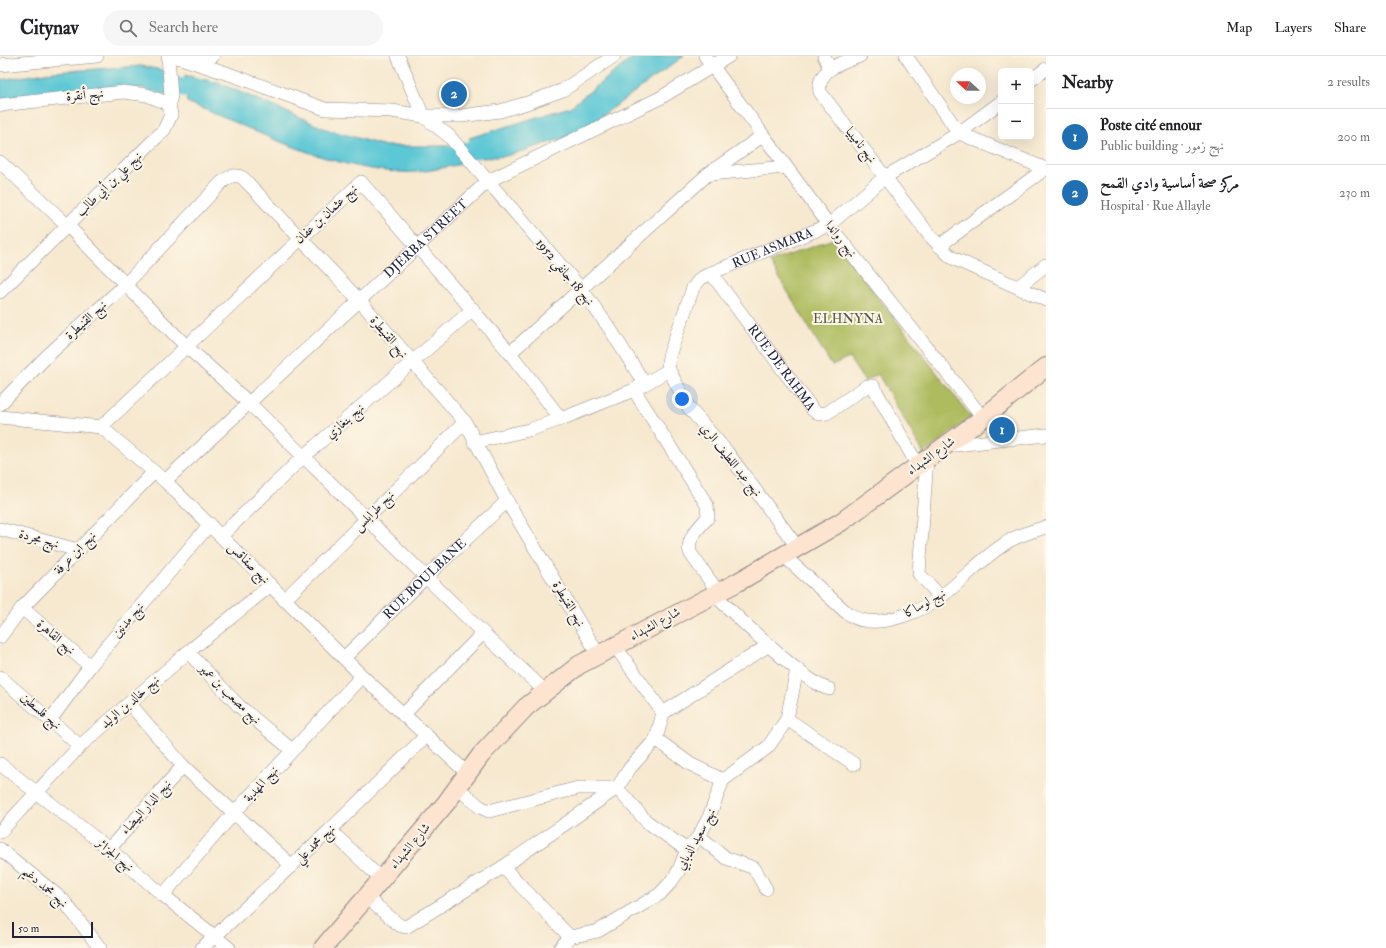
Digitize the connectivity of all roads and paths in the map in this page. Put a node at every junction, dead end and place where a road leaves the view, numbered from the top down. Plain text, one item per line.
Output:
1 (97, 56) edge
2 (213, 56) edge
3 (398, 56) edge
4 (614, 56) edge
5 (729, 56) edge
6 (824, 56) edge
7 (860, 56) edge
8 (906, 56) edge
9 (171, 58) edge
10 (708, 61) edge
11 (1, 62) edge
12 (830, 69) junction
13 (1046, 69) edge
14 (1034, 78) edge
15 (170, 100) junction
16 (998, 104) edge
17 (0, 105) edge
18 (423, 116) junction
19 (959, 133) junction
20 (762, 136) junction
21 (0, 162) edge
22 (785, 166) junction
23 (1046, 169) edge
24 (708, 174) junction
25 (885, 177) junction
26 (488, 181) junction
27 (67, 225) junction
28 (829, 225) junction
29 (300, 238) junction
30 (939, 246) junction
31 (416, 247) junction
32 (1046, 265) edge
33 (711, 273) junction
34 (125, 285) junction
35 (1018, 286) junction
36 (582, 290) junction
37 (0, 292) edge
38 (359, 300) junction
39 (1046, 300) edge
40 (473, 309) junction
41 (187, 347) junction
42 (510, 353) junction
43 (412, 363) junction
44 (1046, 367) edge
45 (669, 370) junction
46 (639, 387) junction
47 (248, 402) junction
48 (0, 404) edge
49 (0, 417) edge
50 (983, 418) junction
51 (561, 420) junction
52 (465, 422) junction
53 (101, 427) junction
54 (1046, 435) edge
55 (474, 442) junction
56 (945, 446) junction
57 (303, 457) junction
58 (922, 462) junction
59 (154, 472) junction
60 (165, 481) junction
61 (507, 501) junction
62 (366, 519) junction
63 (210, 524) junction
64 (1046, 527) edge
65 (0, 529) edge
66 (221, 536) junction
67 (78, 550) junction
68 (791, 552) junction
69 (426, 577) junction
70 (271, 585) junction
71 (716, 593) junction
72 (941, 597) junction
73 (284, 600) junction
74 (22, 608) junction
75 (483, 633) junction
76 (0, 637) edge
77 (770, 645) junction
78 (615, 646) junction
79 (188, 652) junction
80 (598, 654) junction
81 (344, 658) junction
82 (90, 666) junction
83 (797, 669) junction
84 (362, 676) junction
85 (0, 677) edge
86 (829, 689) dead end
87 (546, 692) junction
88 (130, 704) junction
89 (663, 713) junction
90 (403, 715) junction
91 (51, 719) junction
92 (787, 719) junction
93 (426, 736) junction
94 (656, 739) junction
95 (80, 746) junction
96 (292, 750) junction
97 (0, 764) edge
98 (854, 764) dead end
99 (183, 766) junction
100 (467, 774) junction
101 (723, 780) junction
102 (458, 788) junction
103 (617, 788) junction
104 (36, 793) junction
105 (234, 813) junction
106 (330, 830) junction
107 (0, 832) edge
108 (699, 836) junction
109 (0, 849) edge
110 (109, 849) junction
111 (687, 850) junction
112 (292, 866) junction
113 (503, 867) junction
114 (382, 879) junction
115 (766, 889) dead end
116 (163, 895) junction
117 (367, 898) junction
118 (214, 936) junction
119 (570, 938) junction
120 (100, 948) edge
121 (202, 948) edge
122 (229, 948) edge
123 (323, 948) edge
124 (560, 948) edge

1 - 11 street
2 - 9 street
3 - 18 street
4 - 18 street
5 - 10 street, DJERBA STREET
6 - 12 street
7 - 12 street
8 - 19 street
9 - 15 street, نهج علي بن أبي طالب
9 - 18 street
10 - 20 street, نهج رواندا
10 - 26 street, DJERBA STREET
12 - 25 street, نهج ناميبيا
13 - 14 street
15 - 17 street, نهج أنقرة
15 - 27 street, نهج علي بن أبي طالب
16 - 19 street, RUE ASMARA
18 - 26 street, نهج 18 جانفي 1952
19 - 23 street
19 - 25 street, RUE ASMARA
20 - 22 street, نهج رواندا
20 - 24 street
21 - 27 street
22 - 24 street
22 - 28 street, نهج رواندا
23 - 30 street
24 - 36 street
25 - 28 street, RUE ASMARA
25 - 30 street, نهج ناميبيا
26 - 31 street, DJERBA STREET
26 - 36 street, نهج 18 جانفي 1952
27 - 34 street
27 - 37 street, نهج علي بن أبي طالب
28 - 33 street, RUE ASMARA
28 - 50 street, نهج رواندا
29 - 31 street, نهج عثمان بن عفان
29 - 34 street, نهح القنيطرة
29 - 38 street, نهح القنيطرة
29 - 41 street, نهج عثمان بن عفان
30 - 35 street, نهج ناميبيا
31 - 38 street, DJERBA STREET
31 - 40 street, نهج عثمان بن عفان
32 - 35 street
33 - 45 street, RUE ASMARA
33 - 58 street, RUE DE RAHMA
34 - 41 street
34 - 48 street, نهج القنيطرة
35 - 39 street, نهج ناميبيا
36 - 42 street
36 - 46 street, نهج 18 جانفي 1952
38 - 43 street, نهح القنيطرة
38 - 47 street, DJERBA STREET
40 - 42 street, نهج عثمان بن عفان
40 - 43 street, نهج بنغازي
41 - 47 street
41 - 53 street, نهج عثمان بن عفان
42 - 51 street, نهج عثمان بن عفان
43 - 52 street, نهح القنيطرة
43 - 57 street, نهج بنغازي
44 - 50 main road, شارع الشهداء
45 - 46 street
45 - 68 street, نهج عبد اللطيف الري
46 - 51 street
46 - 71 street, نهج 18 جانفي 1952
47 - 57 street
47 - 60 street, DJERBA STREET
49 - 53 street
50 - 56 main road, شارع الشهداء
51 - 55 street
52 - 55 street, نهح القنيطرة
52 - 62 street, نهج طرابلس
53 - 59 street, نهج صفاقس
54 - 56 street
55 - 61 street, نهح القنيطرة
56 - 58 main road, شارع الشهداء
57 - 62 street
57 - 66 street, نهج بنغازي
58 - 68 main road, شارع الشهداء
58 - 72 street
59 - 60 street, نهج صفاقس
59 - 67 street, نهج ابن عرفة
60 - 63 street, نهج صفاقس
61 - 69 street, RUE BOULBANE
61 - 80 street, نهح القنيطرة
62 - 69 street
62 - 73 street, نهج طرابلس
63 - 66 street, نهج صفاقس
63 - 82 street, نهج مدنين
64 - 72 street, نهج لوساكا
65 - 67 street, نهج مجردة
66 - 70 street, نهج صفاقس
67 - 74 street, نهج ابن عرفة
68 - 71 main road, شارع الشهداء
68 - 72 street, نهج لوساكا
69 - 75 street
69 - 81 street, RUE BOULBANE
70 - 73 street, نهج صفاقس
70 - 79 street, نهج خالد بن الوليد
71 - 77 street
71 - 78 main road, شارع الشهداء
73 - 81 street, نهج صفاقس
74 - 76 street, نهج ابن عرفة
74 - 82 street, نهج القاهرة
75 - 87 street
75 - 90 street
77 - 83 street
77 - 89 street
78 - 80 main road, شارع الشهداء
78 - 89 street
79 - 88 street, نهج خالد بن الوليد
79 - 96 street, نهج مصعب بن عمير
80 - 87 main road, شارع الشهداء
81 - 84 street, نهج صفاقس
82 - 91 street, نهج مدنين
83 - 86 street
83 - 92 street
84 - 90 street, نهج صفاقس
84 - 96 street, نهج المهدية
85 - 91 street, نهج فلسطين
87 - 100 main road, شارع الشهداء
88 - 95 street, نهج خالد بن الوليد
88 - 99 street
89 - 94 street
90 - 93 street, نهج صفاقس
91 - 95 street, نهج فلسطين
92 - 98 street
92 - 101 street
93 - 100 street, نهج صفاقس
93 - 106 street, نهج محمد علي
94 - 101 street
94 - 103 street
95 - 104 street, نهج خالد بن الوليد
96 - 105 street, نهج المهدية
97 - 104 street, نهج الجزائر
99 - 105 street
99 - 110 street, نهج الدار البيضاء
100 - 102 main road, شارع الشهداء
101 - 108 street, نهج سعيد الدبابي
102 - 103 street
102 - 114 main road, شارع الشهداء
103 - 111 street
103 - 113 street
104 - 107 street, نهج خالد بن الوليد
104 - 110 street, نهج الجزائر
105 - 112 street
105 - 116 street, نهج المهدية
106 - 112 street, نهج محمد علي
106 - 114 street
108 - 111 street, نهج سعيد الدبابي
108 - 115 street
109 - 120 street, نهج محمد دغيم
110 - 116 street, نهج الجزائر
111 - 119 street, نهج سعيد الدبابي
112 - 118 street, نهج محمد علي
113 - 117 street
113 - 119 street
114 - 117 main road, شارع الشهداء
116 - 118 street, نهج الجزائر
117 - 123 main road, شارع الشهداء
118 - 121 street, نهج محمد علي
118 - 122 street, نهج الجزائر
119 - 124 street

